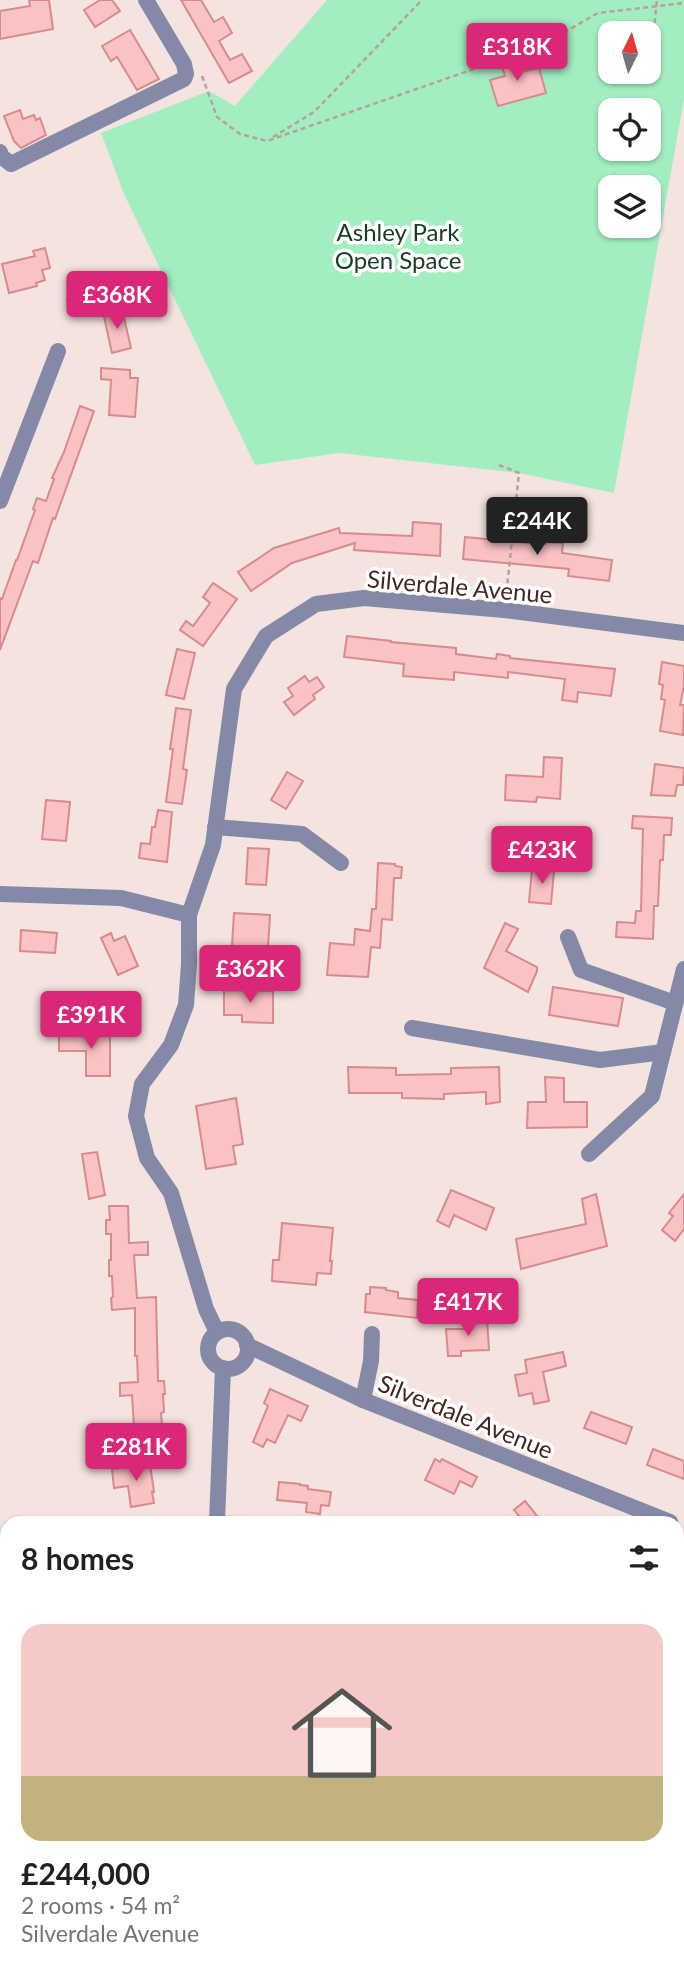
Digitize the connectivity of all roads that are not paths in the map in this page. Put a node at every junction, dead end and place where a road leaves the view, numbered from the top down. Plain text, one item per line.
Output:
1 (146, 0) edge
2 (0, 152) edge
3 (58, 351) dead end
4 (0, 501) edge
5 (684, 634) edge
6 (215, 827) junction
7 (341, 863) dead end
8 (0, 894) edge
9 (189, 915) junction
10 (568, 937) dead end
11 (684, 970) edge
12 (676, 1003) junction
13 (412, 1028) dead end
14 (663, 1052) junction
15 (589, 1154) dead end
16 (217, 1332) junction
17 (372, 1334) dead end
18 (247, 1345) junction
19 (223, 1368) junction
20 (363, 1400) junction
21 (217, 1516) edge
22 (655, 1516) edge

1 - 2 street
3 - 4 street
5 - 6 street, Silverdale Avenue
6 - 7 street
6 - 9 street, Silverdale Avenue
8 - 9 street
9 - 16 street, Silverdale Avenue
10 - 12 street
11 - 12 street
12 - 14 street
13 - 14 street
14 - 15 street
16 - 18 street
16 - 19 street
17 - 20 street
18 - 19 street
18 - 20 street, Silverdale Avenue
19 - 21 street
20 - 22 street, Silverdale Avenue

